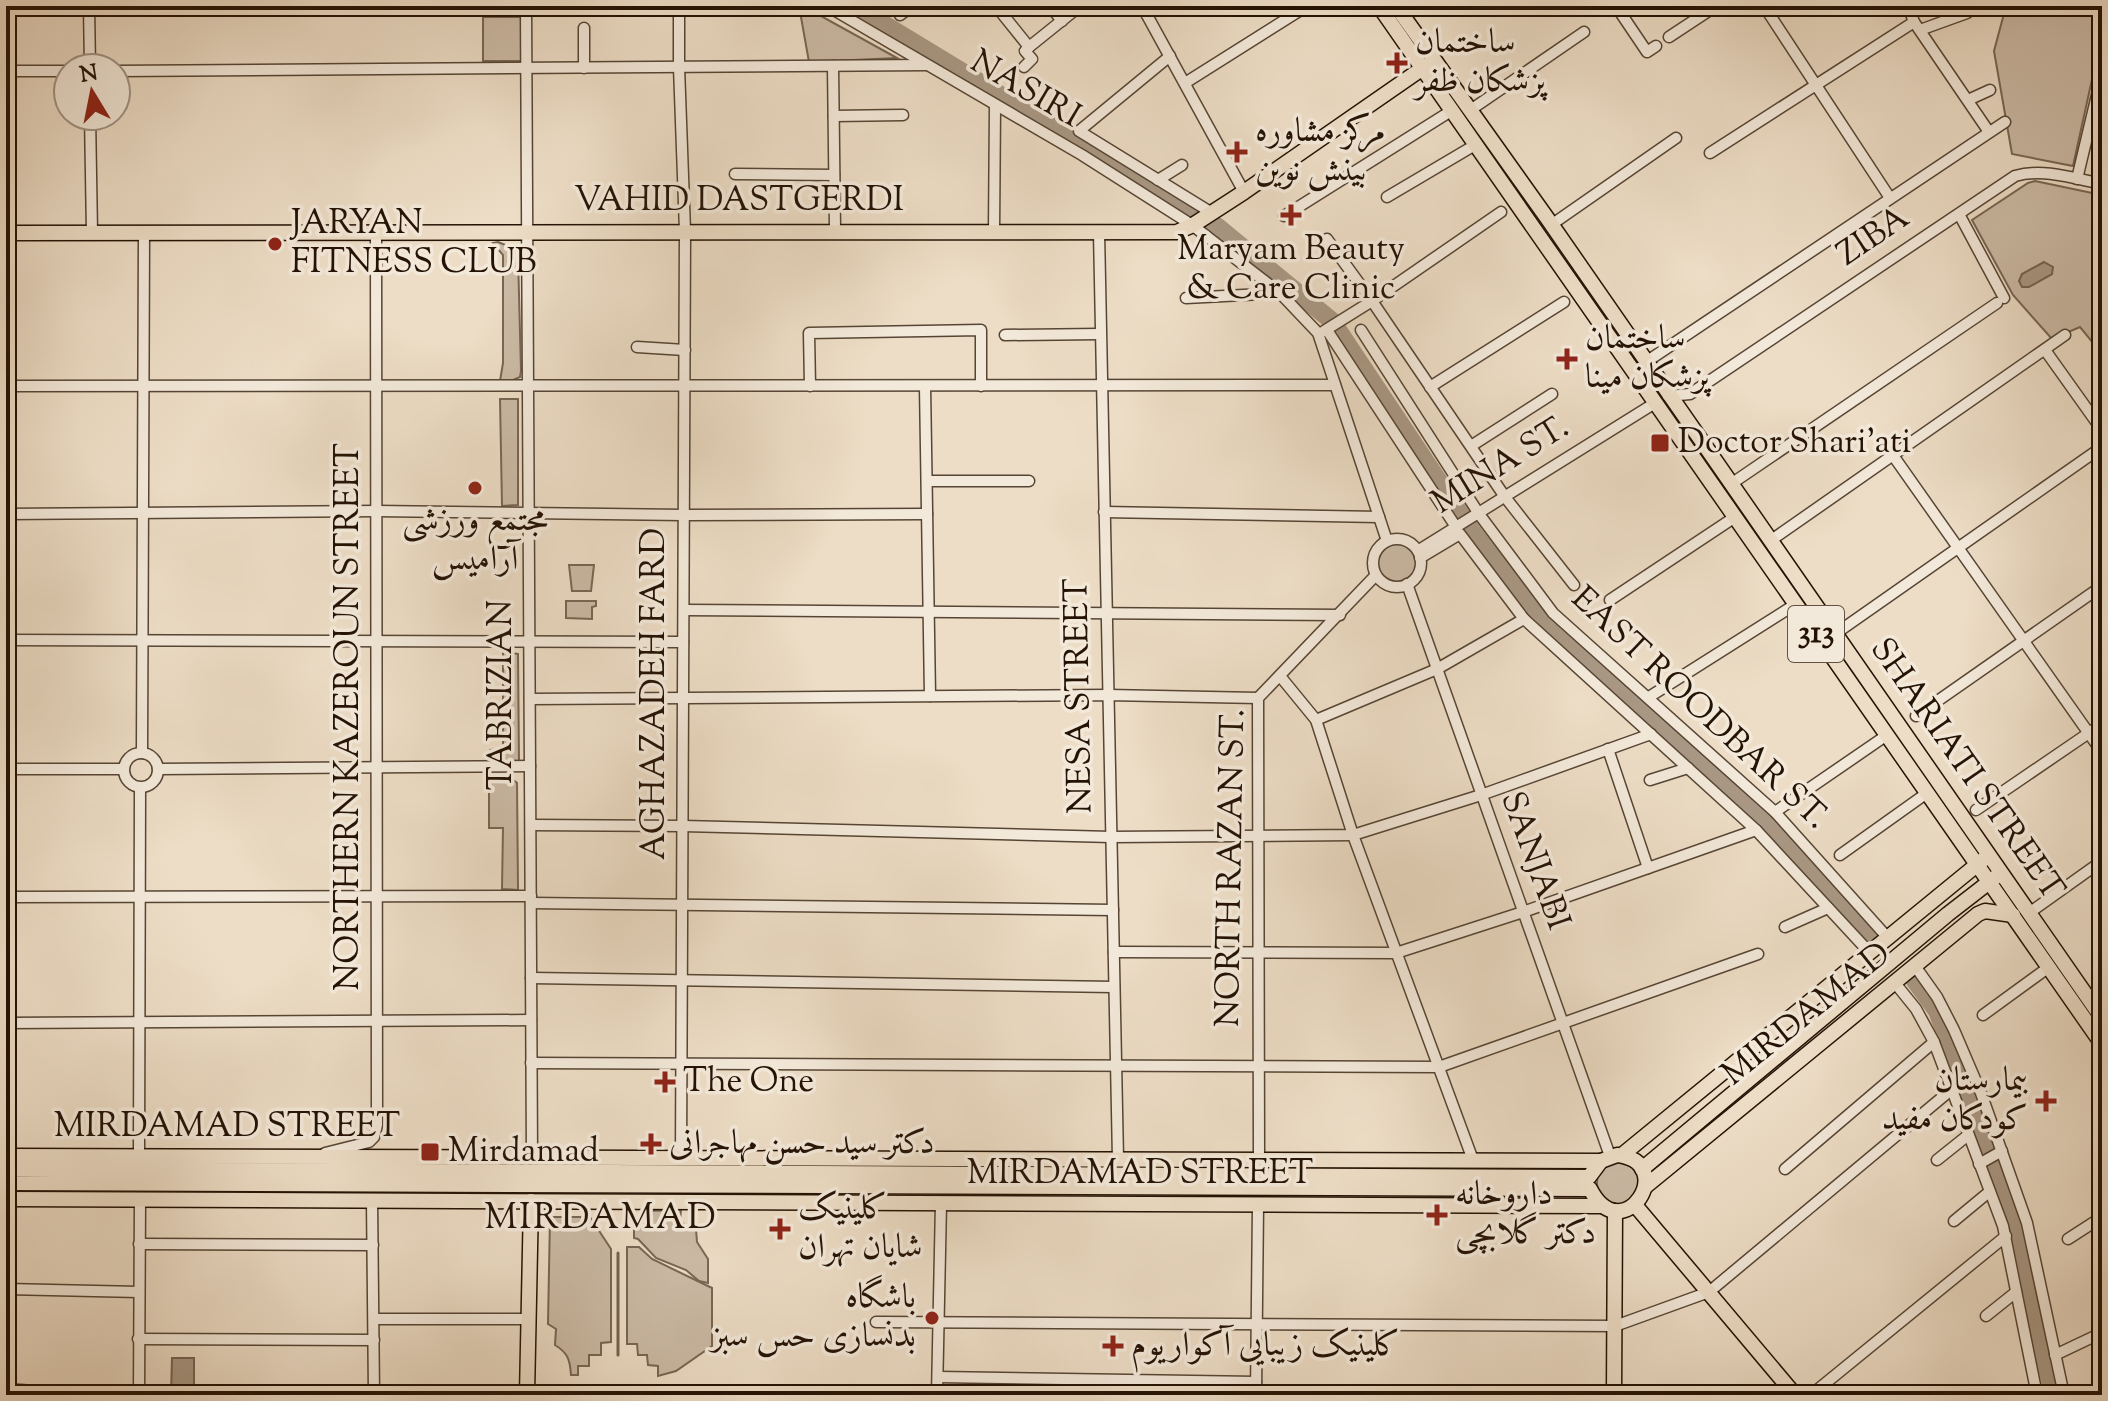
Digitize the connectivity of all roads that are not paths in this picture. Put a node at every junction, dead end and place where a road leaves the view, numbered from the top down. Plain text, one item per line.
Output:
1 (89, 6) edge
2 (526, 6) edge
3 (679, 6) edge
4 (827, 6) edge
5 (912, 6) edge
6 (996, 6) edge
7 (1050, 6) edge
8 (1080, 6) edge
9 (1160, 6) edge
10 (1307, 6) edge
11 (1379, 6) edge
12 (1396, 6) edge
13 (1616, 6) edge
14 (1716, 6) edge
15 (1764, 6) edge
16 (1908, 6) edge
17 (1144, 10) edge
18 (1967, 13) dead end
19 (900, 15) dead end
20 (1062, 21) junction
21 (1917, 26) junction
22 (584, 28) dead end
23 (1584, 32) dead end
24 (1669, 37) dead end
25 (1656, 46) dead end
26 (1029, 47) junction
27 (90, 52) edge
28 (1170, 56) junction
29 (927, 65) junction
30 (833, 66) junction
31 (679, 67) junction
32 (1024, 67) dead end
33 (528, 68) junction
34 (584, 68) junction
35 (1428, 70) junction
36 (6, 71) edge
37 (52, 71) edge
38 (132, 71) edge
39 (2102, 74) edge
40 (1185, 83) junction
41 (1817, 85) junction
42 (1990, 90) dead end
43 (1968, 100) junction
44 (995, 106) junction
45 (1451, 111) junction
46 (1469, 111) junction
47 (903, 115) dead end
48 (834, 116) junction
49 (2005, 122) dead end
50 (90, 132) edge
51 (1989, 132) junction
52 (1676, 138) dead end
53 (1475, 145) junction
54 (1710, 153) dead end
55 (1182, 165) dead end
56 (735, 174) dead end
57 (834, 175) junction
58 (1517, 177) junction
59 (2077, 179) junction
60 (1158, 180) junction
61 (2102, 184) edge
62 (1503, 185) junction
63 (1244, 192) junction
64 (1387, 197) dead end
65 (1890, 198) junction
66 (1501, 212) dead end
67 (1959, 214) junction
68 (1284, 216) dead end
69 (1202, 219) junction
70 (1551, 225) junction
71 (835, 230) junction
72 (685, 231) junction
73 (994, 231) junction
74 (376, 232) junction
75 (529, 232) junction
76 (1099, 232) junction
77 (6, 233) edge
78 (92, 233) junction
79 (144, 233) junction
80 (1327, 239) dead end
81 (1280, 293) junction
82 (1186, 298) dead end
83 (1372, 301) junction
84 (1564, 302) dead end
85 (1361, 330) dead end
86 (1322, 331) junction
87 (1100, 334) junction
88 (1005, 335) dead end
89 (2065, 335) dead end
90 (637, 347) dead end
91 (685, 350) junction
92 (2045, 350) junction
93 (1646, 362) junction
94 (1335, 385) junction
95 (6, 386) edge
96 (685, 386) junction
97 (810, 386) junction
98 (925, 386) junction
99 (981, 386) junction
100 (1102, 386) junction
101 (142, 387) junction
102 (376, 387) junction
103 (529, 387) junction
104 (1430, 387) junction
105 (1552, 394) dead end
106 (1662, 399) junction
107 (2102, 430) edge
108 (1471, 446) junction
109 (2102, 447) edge
110 (1892, 454) junction
111 (927, 481) junction
112 (1029, 481) dead end
113 (1731, 484) junction
114 (1505, 497) junction
115 (377, 511) junction
116 (529, 511) junction
117 (1104, 512) junction
118 (6, 514) edge
119 (142, 514) junction
120 (927, 514) junction
121 (1479, 514) junction
122 (684, 515) junction
123 (1379, 517) junction
124 (1735, 517) junction
125 (1458, 530) junction
126 (1387, 541) junction
127 (1770, 541) junction
128 (1959, 548) junction
129 (1419, 554) junction
130 (1376, 575) junction
131 (1407, 584) junction
132 (1574, 585) dead end
133 (2102, 586) edge
134 (1610, 600) dead end
135 (1796, 604) junction
136 (684, 610) junction
137 (929, 611) junction
138 (1106, 611) junction
139 (1340, 615) junction
140 (1524, 619) junction
141 (1835, 634) junction
142 (6, 640) edge
143 (142, 640) junction
144 (377, 640) junction
145 (530, 640) junction
146 (2023, 640) junction
147 (683, 642) junction
148 (1437, 669) junction
149 (1280, 676) junction
150 (1108, 695) junction
151 (930, 696) junction
152 (683, 697) junction
153 (1649, 697) junction
154 (1258, 698) junction
155 (530, 699) junction
156 (1916, 716) dead end
157 (1316, 720) junction
158 (2102, 724) edge
159 (1651, 734) junction
160 (2089, 734) junction
161 (1887, 735) junction
162 (1608, 749) junction
163 (2102, 752) edge
164 (142, 753) junction
165 (530, 766) junction
166 (377, 768) junction
167 (1688, 768) junction
168 (6, 769) edge
169 (123, 769) junction
170 (158, 769) junction
171 (1650, 780) dead end
172 (140, 788) junction
173 (1927, 793) junction
174 (1481, 795) junction
175 (1976, 810) dead end
176 (1775, 812) junction
177 (531, 825) junction
178 (683, 826) junction
179 (1756, 830) junction
180 (1353, 835) junction
181 (1111, 837) junction
182 (1258, 837) junction
183 (1840, 855) dead end
184 (1983, 860) junction
185 (2102, 861) edge
186 (1648, 868) junction
187 (1995, 878) junction
188 (6, 897) edge
189 (140, 897) junction
190 (378, 897) junction
191 (1937, 898) junction
192 (531, 899) junction
193 (682, 903) junction
194 (1828, 908) junction
195 (1113, 910) junction
196 (1523, 912) junction
197 (1948, 914) junction
198 (2021, 914) junction
199 (1785, 927) dead end
200 (1888, 938) junction
201 (1114, 952) junction
202 (1259, 953) junction
203 (1396, 953) junction
204 (1870, 953) junction
205 (1758, 954) dead end
206 (1915, 966) junction
207 (2049, 967) junction
208 (531, 978) junction
209 (682, 980) junction
210 (1895, 983) junction
211 (1114, 987) junction
212 (2098, 1002) edge
213 (1983, 1015) dead end
214 (1850, 1017) junction
215 (2102, 1018) edge
216 (531, 1020) junction
217 (379, 1021) junction
218 (140, 1022) junction
219 (6, 1023) edge
220 (1562, 1024) junction
221 (1796, 1042) junction
222 (1934, 1042) junction
223 (2102, 1044) edge
224 (531, 1063) junction
225 (682, 1063) junction
226 (1116, 1066) junction
227 (1257, 1066) junction
228 (1439, 1067) junction
229 (1951, 1090) junction
230 (1678, 1109) junction
231 (1695, 1125) junction
232 (1967, 1136) junction
233 (2002, 1151) junction
234 (6, 1156) edge
235 (139, 1157) junction
236 (219, 1157) junction
237 (314, 1157) junction
238 (1611, 1157) junction
239 (532, 1158) junction
240 (681, 1158) junction
241 (761, 1158) junction
242 (1118, 1159) junction
243 (1259, 1160) junction
244 (1473, 1160) junction
245 (1937, 1160) dead end
246 (1979, 1164) junction
247 (6, 1169) edge
248 (176, 1169) junction
249 (1642, 1169) junction
250 (1785, 1169) dead end
251 (788, 1174) junction
252 (6, 1183) edge
253 (1589, 1183) junction
254 (1646, 1186) junction
255 (1989, 1192) junction
256 (6, 1199) edge
257 (140, 1199) junction
258 (372, 1200) junction
259 (531, 1201) junction
260 (941, 1203) junction
261 (1258, 1205) junction
262 (1635, 1205) junction
263 (1609, 1209) junction
264 (2102, 1217) edge
265 (1954, 1221) dead end
266 (2006, 1236) junction
267 (2068, 1239) dead end
268 (139, 1244) junction
269 (373, 1245) junction
270 (6, 1289) edge
271 (139, 1292) junction
272 (1709, 1292) junction
273 (2016, 1292) junction
274 (1986, 1316) dead end
275 (374, 1319) junction
276 (528, 1319) junction
277 (876, 1322) dead end
278 (938, 1323) junction
279 (1257, 1325) junction
280 (1615, 1326) junction
281 (2093, 1337) dead end
282 (138, 1339) junction
283 (374, 1340) junction
284 (2055, 1355) junction
285 (938, 1377) junction
286 (1256, 1382) junction
287 (6, 1389) edge
288 (91, 1395) edge
289 (139, 1395) edge
290 (374, 1395) edge
291 (527, 1395) edge
292 (937, 1395) edge
293 (1256, 1395) edge
294 (1614, 1395) edge
295 (1795, 1395) edge
296 (1811, 1395) edge
297 (2037, 1395) edge
298 (2064, 1395) edge

1 - 27 street
2 - 33 street, TABRIZIAN
3 - 31 street, AGHAZADEH FARD
4 - 29 street, NASIRI
5 - 19 street
6 - 26 street
7 - 20 street
8 - 20 street
9 - 17 street
10 - 40 street
11 - 35 main road, SHARIATI STREET / 313
12 - 35 main road, SHARIATI STREET / 313
13 - 25 street
14 - 24 street
15 - 41 street
16 - 21 street
17 - 28 street
18 - 21 street
20 - 26 street
21 - 41 street
21 - 43 street
22 - 34 street
23 - 46 street
26 - 32 street
28 - 40 street
28 - 60 street, NASIRI
29 - 30 street
29 - 44 street, NASIRI
30 - 31 street
30 - 48 street
31 - 34 street
31 - 72 street, AGHAZADEH FARD
33 - 34 street
33 - 38 street
33 - 75 street, TABRIZIAN
35 - 45 main road, SHARIATI STREET / 313
35 - 46 main road, SHARIATI STREET / 313
35 - 63 main road, VAHID DASTGERDI
36 - 37 street
39 - 59 street
40 - 63 street
41 - 54 street
41 - 65 street
42 - 43 street
43 - 51 street
44 - 69 street, NASIRI
44 - 73 street
45 - 53 main road, SHARIATI STREET / 313
45 - 68 street
46 - 58 main road, SHARIATI STREET / 313
47 - 48 street
48 - 57 street
49 - 51 street
50 - 78 street
51 - 65 street
52 - 70 street
53 - 62 main road, SHARIATI STREET / 313
53 - 64 street
55 - 60 street
56 - 57 street
57 - 71 street
58 - 62 main road
58 - 70 main road, SHARIATI STREET / 313
59 - 61 street, ZIBA
59 - 67 street, ZIBA
60 - 69 street, NASIRI
62 - 106 main road, SHARIATI STREET / 313
63 - 69 main road, VAHID DASTGERDI
65 - 93 street
66 - 83 street
67 - 106 street, ZIBA
67 - 113 street
69 - 76 main road, VAHID DASTGERDI
69 - 81 street
70 - 93 main road, SHARIATI STREET / 313
71 - 72 main road, VAHID DASTGERDI
71 - 73 main road, VAHID DASTGERDI
72 - 75 main road, VAHID DASTGERDI
72 - 91 street, AGHAZADEH FARD
73 - 76 main road, VAHID DASTGERDI
74 - 75 main road, VAHID DASTGERDI
74 - 79 main road, VAHID DASTGERDI
74 - 102 street, NORTHERN KAZEROUN STREET
75 - 103 street, TABRIZIAN
76 - 87 street, NESA STREET
77 - 78 main road, VAHID DASTGERDI
78 - 79 main road, VAHID DASTGERDI
79 - 101 street
80 - 83 street
81 - 82 street
81 - 86 street
83 - 86 street
83 - 104 street
84 - 104 street
85 - 121 street, EAST ROODBAR ST.
86 - 94 street
86 - 125 street
87 - 88 street
87 - 100 street, NESA STREET
89 - 92 street
90 - 91 street
91 - 96 street, AGHAZADEH FARD
92 - 107 street
92 - 110 street
93 - 106 main road, SHARIATI STREET / 313
94 - 100 street
94 - 123 street
95 - 101 street
96 - 97 street
96 - 103 street
96 - 122 street, AGHAZADEH FARD
97 - 98 street
97 - 99 street
98 - 99 street
98 - 111 street
99 - 100 street
100 - 117 street, NESA STREET
101 - 102 street
101 - 119 street
102 - 103 street
102 - 115 street, NORTHERN KAZEROUN STREET
103 - 116 street, TABRIZIAN
104 - 108 street
105 - 108 street
106 - 113 main road, SHARIATI STREET / 313
106 - 114 street, MINA ST.
106 - 124 main road, SHARIATI STREET / 313
108 - 114 street
109 - 128 street
110 - 127 street
110 - 128 street
111 - 112 street
111 - 120 street
113 - 127 main road, SHARIATI STREET / 313
114 - 121 street, MINA ST.
114 - 132 street
115 - 116 street
115 - 119 street
115 - 144 street, NORTHERN KAZEROUN STREET
116 - 122 street
116 - 145 street, TABRIZIAN
117 - 123 street
117 - 138 street, NESA STREET
118 - 119 street
119 - 143 street
120 - 122 street
120 - 137 street
121 - 125 street, MINA ST.
121 - 153 street, EAST ROODBAR ST.
122 - 136 street, AGHAZADEH FARD
123 - 126 street
124 - 134 street
124 - 135 main road, SHARIATI STREET / 313
125 - 129 street, MINA ST.
125 - 140 street
126 - 129 street
126 - 130 street
127 - 141 main road, SHARIATI STREET / 313
128 - 141 street
128 - 146 street
129 - 131 street
130 - 131 street
130 - 139 street, NORTH RAZAN ST.
131 - 148 street, SANJABI
133 - 146 street
135 - 153 street
135 - 161 main road, SHARIATI STREET / 313
136 - 137 street
136 - 147 street, AGHAZADEH FARD
137 - 138 street
137 - 151 street
138 - 139 street
138 - 150 street, NESA STREET
139 - 149 street, NORTH RAZAN ST.
140 - 148 street
140 - 159 street
141 - 184 main road, SHARIATI STREET / 313
142 - 143 street
143 - 144 street
143 - 164 street
144 - 145 street
144 - 166 street, NORTHERN KAZEROUN STREET
145 - 147 street
145 - 155 street, TABRIZIAN
146 - 156 street
146 - 160 street
147 - 152 street, AGHAZADEH FARD
148 - 157 street
148 - 174 street, SANJABI
149 - 154 street, NORTH RAZAN ST.
149 - 157 street
150 - 151 street
150 - 154 street
150 - 181 street, NESA STREET
151 - 152 street
152 - 155 street
152 - 178 street, AGHAZADEH FARD
153 - 176 street, EAST ROODBAR ST.
154 - 182 street, NORTH RAZAN ST.
155 - 165 street, TABRIZIAN
157 - 180 street
158 - 160 street
159 - 162 street
159 - 167 street
160 - 163 street
160 - 175 street
161 - 173 main road, SHARIATI STREET / 313
161 - 176 street
162 - 174 street
162 - 186 street
164 - 169 street
164 - 170 street
165 - 166 street
165 - 177 street, TABRIZIAN
166 - 170 street
166 - 190 street, NORTHERN KAZEROUN STREET
167 - 171 street
167 - 179 street
168 - 169 street
169 - 172 street
170 - 172 street
172 - 189 street
173 - 183 street
173 - 184 main road, SHARIATI STREET / 313
174 - 180 street
174 - 196 street, SANJABI
176 - 200 street, EAST ROODBAR ST.
177 - 178 street
177 - 192 street, TABRIZIAN
178 - 181 street
178 - 193 street, AGHAZADEH FARD
179 - 186 street
179 - 194 street
180 - 182 street
180 - 203 street
181 - 182 street
181 - 195 street, NESA STREET
182 - 202 street, NORTH RAZAN ST.
184 - 187 main road, SHARIATI STREET / 313
184 - 191 main road
185 - 198 street
186 - 196 street
187 - 197 main road
187 - 198 main road, SHARIATI STREET / 313
188 - 189 street
189 - 190 street
189 - 218 street
190 - 192 street
190 - 217 street, NORTHERN KAZEROUN STREET
191 - 197 main road
191 - 200 main road
192 - 193 street
192 - 208 street, TABRIZIAN
193 - 195 street
193 - 209 street, AGHAZADEH FARD
194 - 199 street
194 - 204 street
195 - 201 street, NESA STREET
196 - 203 street
196 - 220 street, SANJABI
197 - 221 main road
198 - 206 main road, MIRDAMAD
198 - 207 main road, SHARIATI STREET / 313
198 - 212 main road, SHARIATI STREET / 313
200 - 204 main road
201 - 202 street
201 - 211 street, NESA STREET
202 - 203 street
202 - 227 street, NORTH RAZAN ST.
203 - 228 street
204 - 230 main road
205 - 220 street
206 - 210 main road, MIRDAMAD
206 - 233 street
207 - 213 street
207 - 223 main road, SHARIATI STREET / 313
208 - 209 street
208 - 216 street, TABRIZIAN
209 - 211 street
209 - 225 street, AGHAZADEH FARD
210 - 214 main road, MIRDAMAD
210 - 222 street
211 - 226 street, NESA STREET
212 - 215 main road, SHARIATI STREET / 313
214 - 221 main road
214 - 254 main road, MIRDAMAD
216 - 217 street
216 - 224 street, TABRIZIAN
217 - 218 street
217 - 237 street, NORTHERN KAZEROUN STREET
218 - 219 street
218 - 235 street
220 - 228 street
220 - 238 street, SANJABI
221 - 231 main road
222 - 229 street
222 - 250 street
224 - 225 street
224 - 239 street, TABRIZIAN
225 - 226 street
225 - 240 street, AGHAZADEH FARD
226 - 227 street
226 - 242 street, NESA STREET
227 - 228 street
227 - 243 street, NORTH RAZAN ST.
228 - 244 street
229 - 232 street
229 - 272 street
230 - 231 main road
230 - 238 main road
231 - 249 main road
232 - 245 street
232 - 246 street
233 - 246 street
233 - 284 street
234 - 235 main road, MIRDAMAD STREET
235 - 236 main road, MIRDAMAD STREET
236 - 237 main road, MIRDAMAD STREET
236 - 248 main road
237 - 239 main road, MIRDAMAD STREET
238 - 244 main road, MIRDAMAD STREET
238 - 249 main road
238 - 253 main road
239 - 240 main road, MIRDAMAD STREET
240 - 241 main road, MIRDAMAD STREET
241 - 242 main road, MIRDAMAD STREET
241 - 251 main road
242 - 243 main road, MIRDAMAD STREET
243 - 244 main road, MIRDAMAD STREET
246 - 255 street
247 - 248 main road
248 - 251 main road
249 - 254 main road
251 - 253 main road
252 - 253 main road
253 - 263 main road
254 - 262 main road
255 - 265 street
255 - 266 street
256 - 257 main road, MIRDAMAD STREET
257 - 258 main road, MIRDAMAD STREET
257 - 268 street
258 - 259 main road, MIRDAMAD STREET
258 - 269 street
259 - 260 main road, MIRDAMAD STREET
259 - 276 main road
260 - 261 main road, MIRDAMAD STREET
260 - 278 street
261 - 263 main road, MIRDAMAD STREET
261 - 279 street
262 - 263 main road
262 - 272 main road
263 - 280 main road
264 - 267 street
266 - 273 street
266 - 296 street
268 - 269 street
268 - 271 street
269 - 275 street
270 - 271 street
271 - 282 street
272 - 280 street
272 - 295 main road
273 - 274 street
273 - 297 street
275 - 276 street
275 - 283 street
276 - 291 main road
277 - 278 street
278 - 279 street
278 - 285 street
279 - 280 street
279 - 286 street
280 - 294 main road
281 - 284 street
282 - 283 street
282 - 289 street
283 - 290 street
284 - 298 street
285 - 286 street
285 - 292 street
286 - 293 street
287 - 288 street

